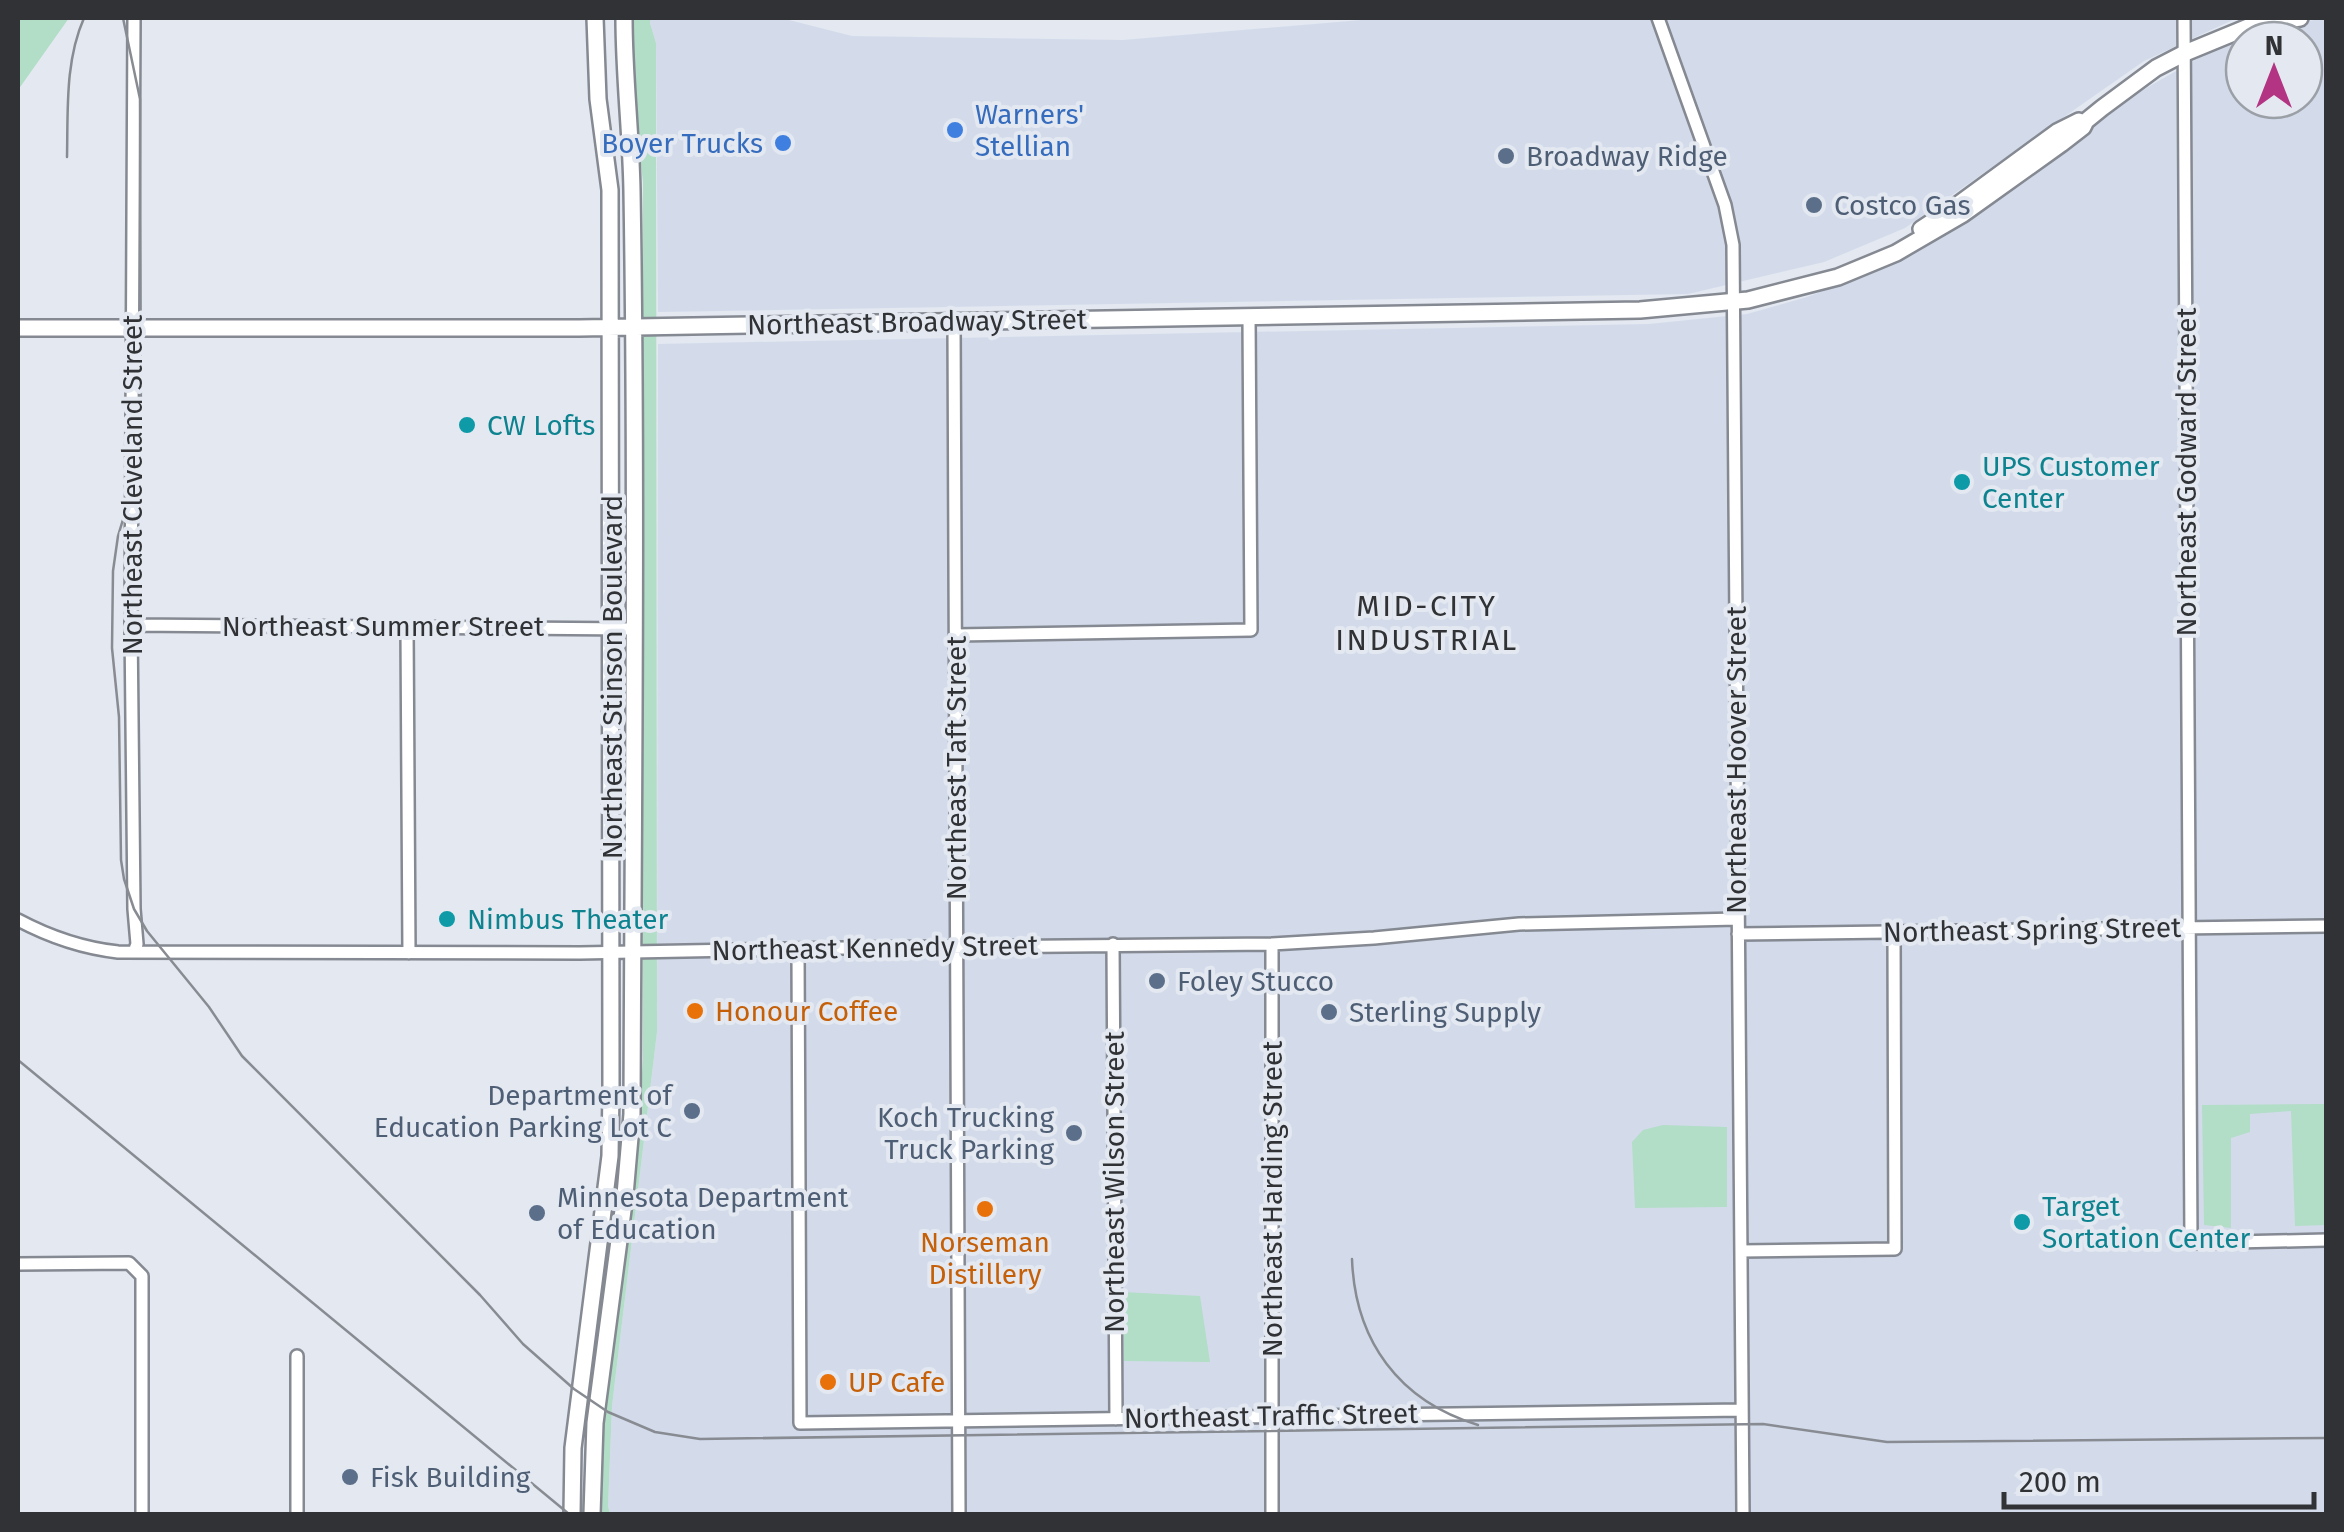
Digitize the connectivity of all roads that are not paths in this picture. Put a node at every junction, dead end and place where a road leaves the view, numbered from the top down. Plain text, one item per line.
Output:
1 (134, 18) edge
2 (595, 18) edge
3 (624, 18) edge
4 (1658, 18) edge
5 (2184, 18) edge
6 (2224, 37) edge
7 (2185, 53) junction
8 (1733, 302) junction
9 (1249, 316) junction
10 (954, 321) junction
11 (632, 327) junction
12 (18, 328) edge
13 (132, 328) junction
14 (612, 328) junction
15 (131, 625) junction
16 (407, 627) junction
17 (612, 628) junction
18 (634, 629) junction
19 (955, 635) junction
20 (1738, 919) junction
21 (18, 920) edge
22 (2326, 926) edge
23 (2190, 927) junction
24 (1894, 932) junction
25 (1738, 934) junction
26 (1113, 944) junction
27 (1272, 944) junction
28 (956, 946) junction
29 (798, 948) junction
30 (134, 952) junction
31 (612, 952) junction
32 (632, 952) junction
33 (409, 953) junction
34 (2326, 1240) edge
35 (1741, 1252) junction
36 (18, 1264) edge
37 (297, 1356) dead end
38 (1742, 1410) junction
39 (1272, 1416) junction
40 (1116, 1418) junction
41 (958, 1421) junction
42 (142, 1514) edge
43 (297, 1514) edge
44 (572, 1514) edge
45 (592, 1514) edge
46 (958, 1514) edge
47 (1272, 1514) edge
48 (1743, 1514) edge

1 - 13 street, Northeast Cleveland Street
2 - 14 main road, Northeast Stinson Boulevard
3 - 11 main road, Northeast Stinson Boulevard
4 - 8 street, Northeast Hoover Street
5 - 7 street, Northeast Godward Street
6 - 7 main road, Northeast Broadway Street
7 - 8 main road, Northeast Broadway Street
7 - 23 street, Northeast Godward Street
8 - 9 main road, Northeast Broadway Street
8 - 20 street, Northeast Hoover Street
9 - 10 main road, Northeast Broadway Street
9 - 19 street
10 - 11 main road, Northeast Broadway Street
10 - 19 street, Northeast Taft Street
11 - 14 main road, Northeast Broadway Street
11 - 18 main road, Northeast Stinson Boulevard
12 - 13 main road, Northeast Broadway Street
13 - 14 main road, Northeast Broadway Street
13 - 15 street, Northeast Cleveland Street
14 - 17 main road, Northeast Stinson Boulevard
15 - 16 street, Northeast Summer Street
15 - 30 street, Northeast Cleveland Street
16 - 17 street, Northeast Summer Street
16 - 33 street
17 - 18 street, Northeast Summer Street
17 - 31 main road, Northeast Stinson Boulevard
18 - 32 main road, Northeast Stinson Boulevard
19 - 28 street, Northeast Taft Street
20 - 25 street, Northeast Hoover Street
20 - 27 street, Northeast Kennedy Street
21 - 30 street, Northeast Kennedy Street
22 - 23 street, Northeast Spring Street
23 - 24 street, Northeast Spring Street
23 - 34 street, Northeast Godward Street
24 - 25 street, Northeast Spring Street
24 - 35 street
25 - 35 street, Northeast Hoover Street
26 - 27 street, Northeast Kennedy Street
26 - 28 street, Northeast Kennedy Street
26 - 40 street, Northeast Wilson Street
27 - 39 street, Northeast Harding Street
28 - 29 street, Northeast Kennedy Street
28 - 41 street, Northeast Taft Street
29 - 32 street, Northeast Kennedy Street
29 - 41 street, Northeast Traffic Street
30 - 33 street, Northeast Kennedy Street
31 - 32 street, Northeast Kennedy Street
31 - 33 street, Northeast Kennedy Street
31 - 44 main road, Northeast Stinson Boulevard
32 - 45 main road, Northeast Stinson Boulevard
35 - 38 street, Northeast Hoover Street
36 - 42 street
37 - 43 street
38 - 39 street, Northeast Traffic Street
38 - 48 street, Northeast Hoover Street
39 - 40 street, Northeast Traffic Street
39 - 47 street, Northeast Harding Street
40 - 41 street, Northeast Traffic Street
41 - 46 street, Northeast Taft Street

